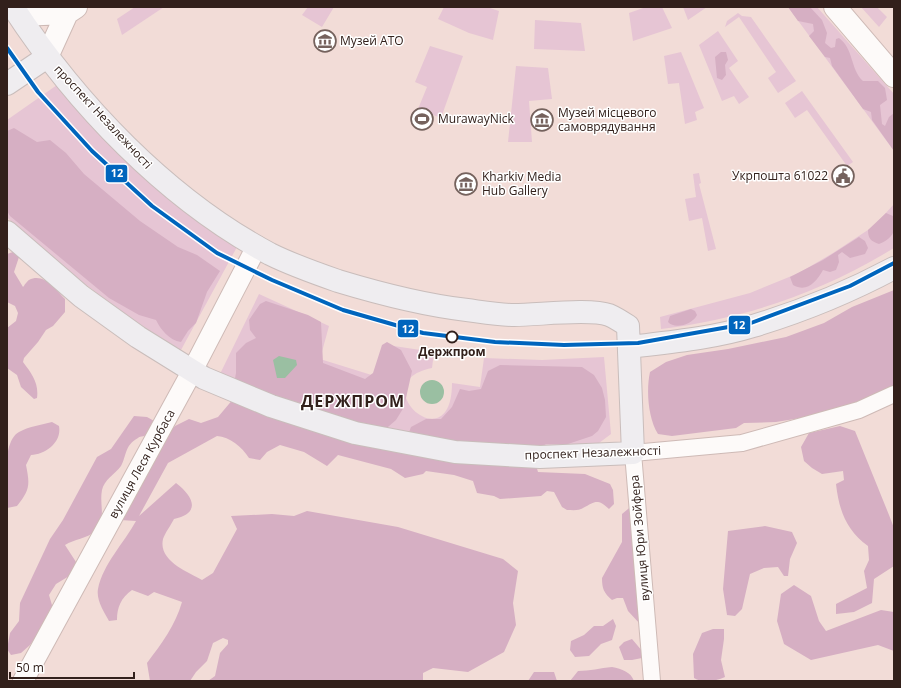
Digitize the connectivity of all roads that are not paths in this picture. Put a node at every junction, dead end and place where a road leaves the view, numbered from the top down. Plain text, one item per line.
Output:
1 (835, 7) edge
2 (72, 10) edge
3 (13, 15) edge
4 (47, 57) junction
5 (894, 76) edge
6 (7, 84) edge
7 (7, 232) edge
8 (257, 246) junction
9 (894, 268) edge
10 (629, 337) junction
11 (192, 372) junction
12 (894, 394) edge
13 (633, 453) junction
14 (23, 681) edge
15 (652, 681) edge

1 - 5 main road
2 - 3 main road
2 - 4 main road
3 - 4 main road, проспект Незалежності
4 - 6 main road
4 - 8 main road, проспект Незалежності
7 - 11 main road, проспект Незалежності
8 - 10 main road, проспект Незалежності
8 - 11 street, вулиця Леся Курбаса
9 - 10 main road
10 - 13 main road, вулиця Юри Зойфера
11 - 13 main road, проспект Незалежності
11 - 14 street, вулиця Леся Курбаса
12 - 13 street, проспект Незалежності
13 - 15 street, вулиця Юри Зойфера

